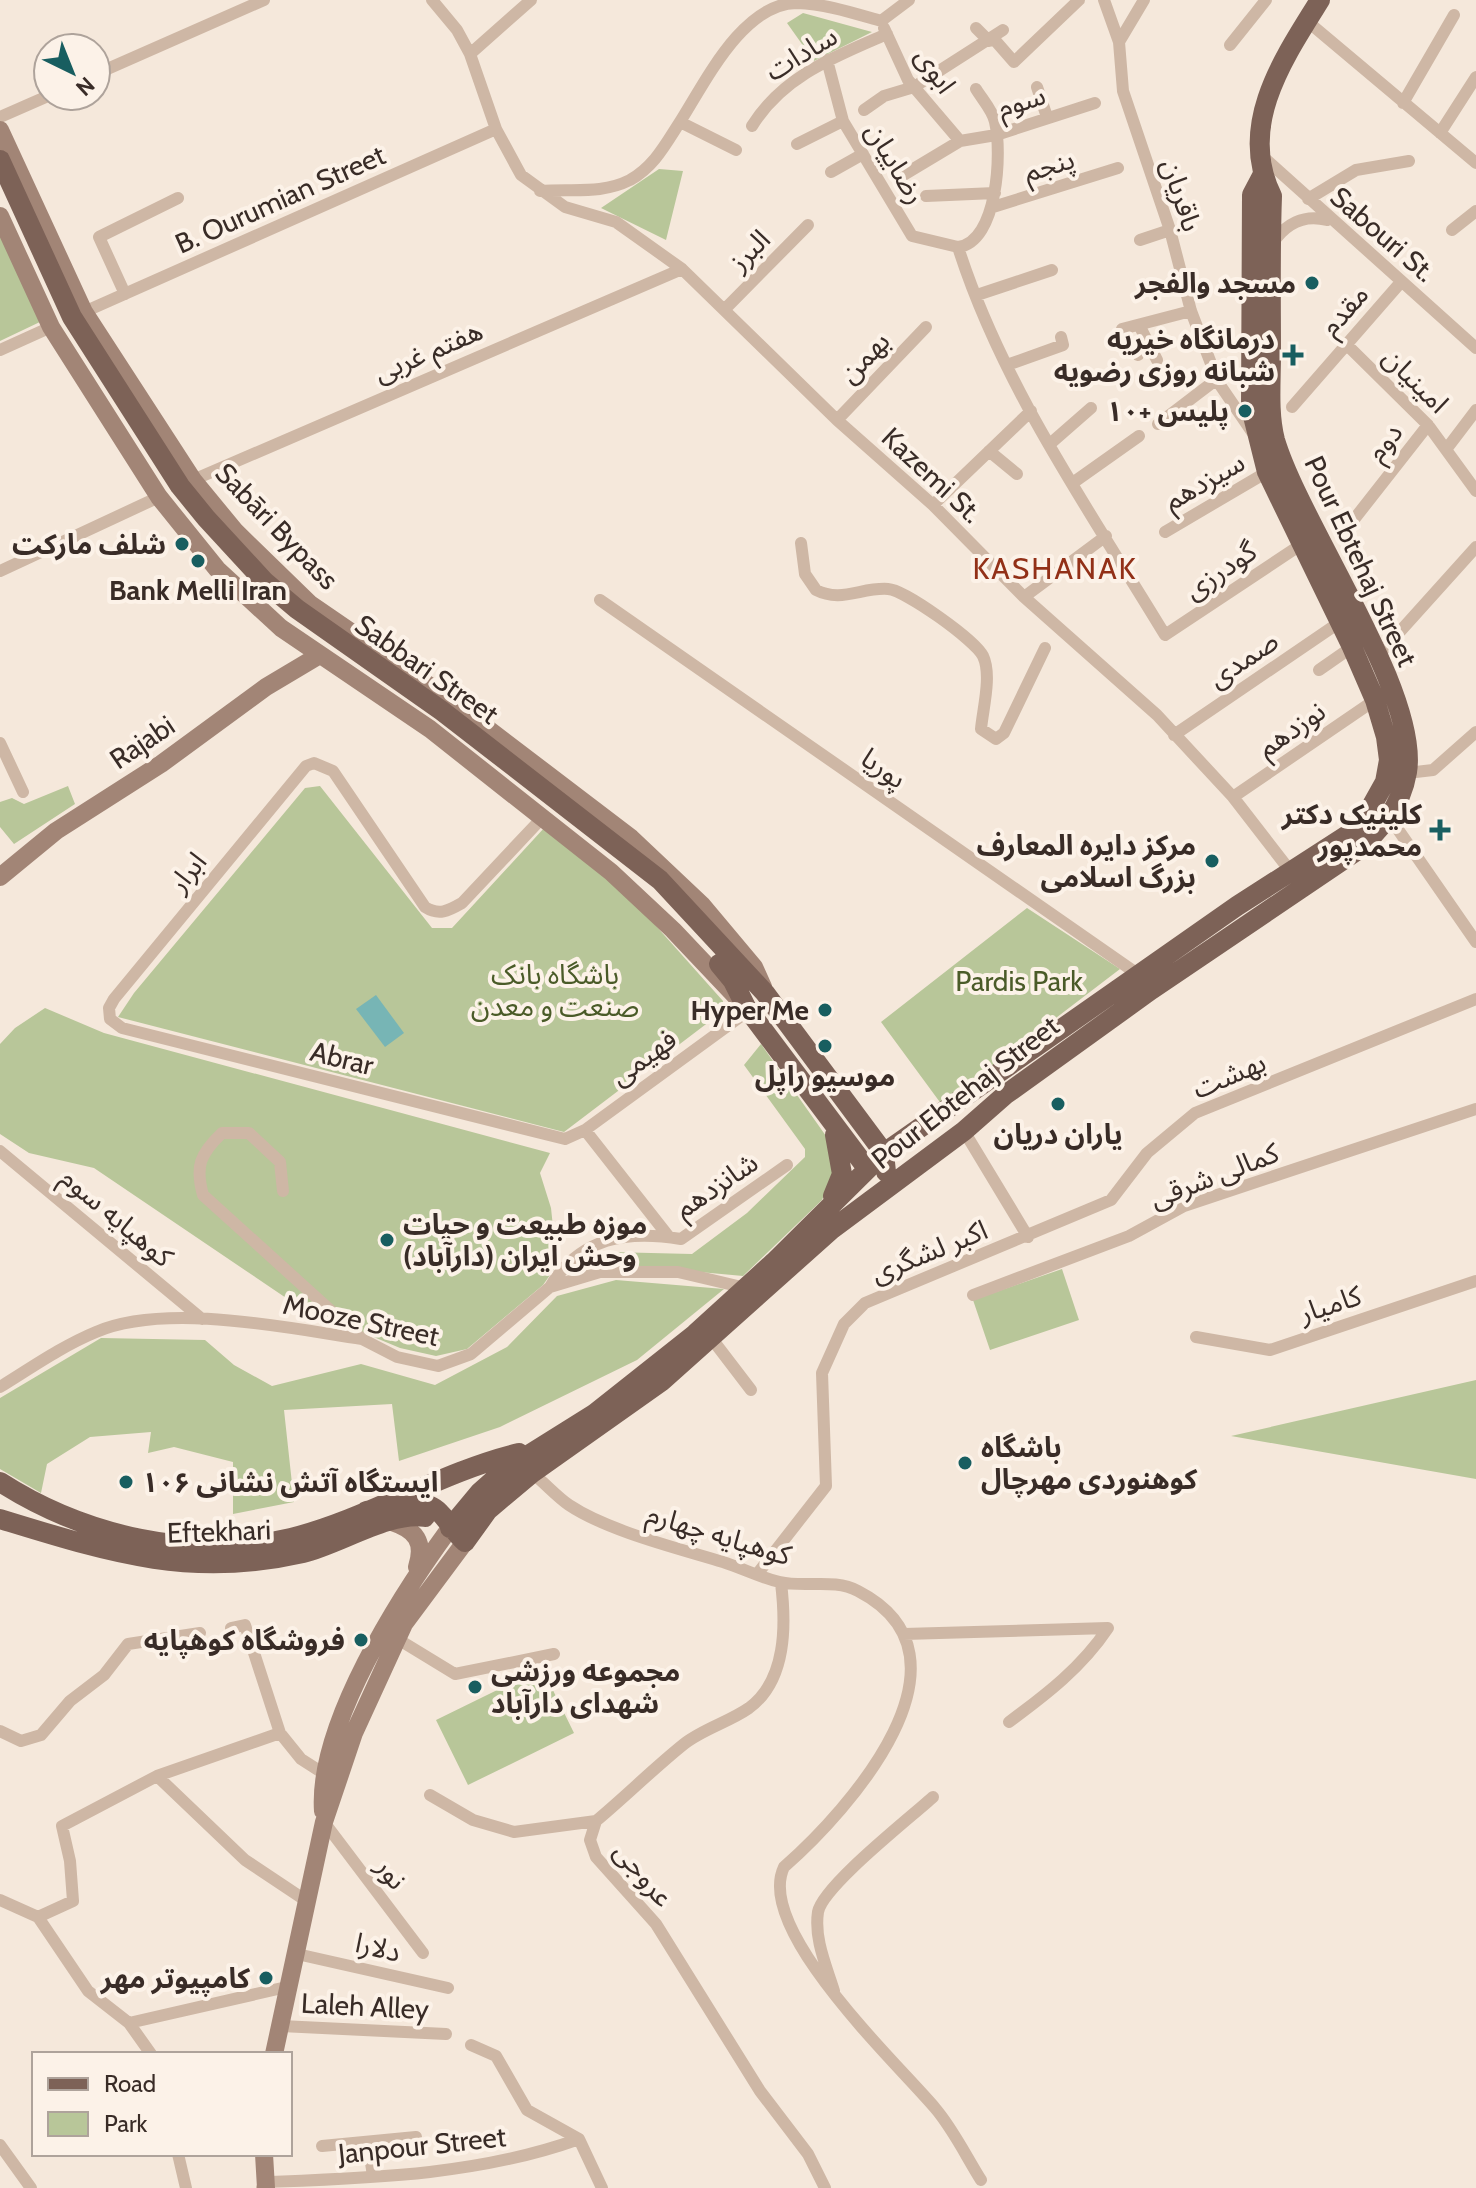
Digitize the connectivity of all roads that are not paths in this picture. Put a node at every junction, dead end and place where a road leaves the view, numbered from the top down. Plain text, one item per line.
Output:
1 (264, 0) edge
2 (432, 0) edge
3 (531, 0) edge
4 (909, 0) edge
5 (1079, 0) edge
6 (1104, 0) edge
7 (1144, 0) edge
8 (1266, 0) edge
9 (1314, 6) edge
10 (1454, 15) dead end
11 (881, 21) junction
12 (976, 28) dead end
13 (887, 34) junction
14 (995, 36) junction
15 (1119, 42) junction
16 (1230, 45) dead end
17 (470, 54) junction
18 (827, 60) junction
19 (112, 67) edge
20 (1476, 77) edge
21 (914, 87) junction
22 (1037, 87) dead end
23 (976, 89) dead end
24 (32, 103) edge
25 (1095, 103) dead end
26 (1403, 103) junction
27 (864, 110) dead end
28 (0, 117) edge
29 (1047, 117) junction
30 (843, 121) junction
31 (680, 122) junction
32 (752, 126) dead end
33 (496, 129) junction
34 (0, 130) edge
35 (1440, 133) junction
36 (996, 135) junction
37 (960, 141) junction
38 (797, 144) dead end
39 (736, 150) dead end
40 (863, 154) junction
41 (1260, 155) junction
42 (0, 160) edge
43 (1409, 161) dead end
44 (1476, 163) edge
45 (1118, 168) dead end
46 (831, 172) dead end
47 (1262, 176) junction
48 (900, 177) dead end
49 (0, 186) edge
50 (540, 191) junction
51 (995, 193) junction
52 (926, 196) dead end
53 (178, 198) dead end
54 (1308, 199) junction
55 (993, 207) junction
56 (1476, 211) edge
57 (0, 216) edge
58 (1332, 221) junction
59 (808, 225) dead end
60 (1170, 230) junction
61 (1452, 230) dead end
62 (1140, 240) dead end
63 (1270, 246) junction
64 (960, 251) junction
65 (682, 269) junction
66 (1052, 270) dead end
67 (1401, 282) junction
68 (125, 294) junction
69 (977, 295) junction
70 (725, 309) junction
71 (1191, 311) junction
72 (67, 320) junction
73 (1139, 325) junction
74 (926, 327) dead end
75 (1062, 341) dead end
76 (1346, 344) junction
77 (1476, 348) edge
78 (0, 350) edge
79 (1138, 355) dead end
80 (1157, 360) dead end
81 (1007, 365) junction
82 (1217, 379) junction
83 (1292, 407) dead end
84 (1091, 408) dead end
85 (1476, 410) edge
86 (1031, 411) junction
87 (837, 420) junction
88 (1158, 424) dead end
89 (1428, 425) junction
90 (1139, 436) dead end
91 (1257, 439) junction
92 (1051, 443) junction
93 (1448, 447) junction
94 (989, 451) junction
95 (1267, 472) junction
96 (1017, 474) dead end
97 (1074, 482) junction
98 (176, 488) junction
99 (1476, 491) edge
100 (933, 505) junction
101 (1348, 527) dead end
102 (1165, 532) dead end
103 (1106, 536) junction
104 (801, 543) dead end
105 (1302, 544) junction
106 (1476, 547) edge
107 (0, 571) edge
108 (1024, 597) junction
109 (600, 600) dead end
110 (1340, 622) junction
111 (1352, 647) junction
112 (1045, 648) dead end
113 (318, 656) junction
114 (1377, 657) junction
115 (1319, 670) dead end
116 (1375, 700) junction
117 (1174, 735) junction
118 (1475, 737) edge
119 (0, 743) edge
120 (1407, 773) junction
121 (23, 792) dead end
122 (1233, 797) junction
123 (542, 818) junction
124 (1390, 818) junction
125 (1291, 872) junction
126 (0, 877) edge
127 (1244, 915) junction
128 (1476, 942) edge
129 (1145, 982) junction
130 (1476, 999) edge
131 (747, 1009) junction
132 (812, 1057) junction
133 (793, 1071) junction
134 (1005, 1095) junction
135 (1476, 1109) edge
136 (827, 1117) junction
137 (585, 1130) junction
138 (964, 1131) junction
139 (565, 1139) joint
140 (0, 1151) edge
141 (878, 1164) junction
142 (787, 1165) dead end
143 (283, 1191) dead end
144 (828, 1221) junction
145 (669, 1237) junction
146 (1028, 1237) junction
147 (1476, 1281) edge
148 (550, 1287) junction
149 (746, 1288) junction
150 (973, 1295) dead end
151 (202, 1319) junction
152 (1196, 1337) dead end
153 (362, 1339) junction
154 (712, 1339) junction
155 (0, 1387) edge
156 (751, 1390) dead end
157 (542, 1454) junction
158 (532, 1473) junction
159 (0, 1482) edge
160 (366, 1511) junction
161 (0, 1519) edge
162 (392, 1522) junction
163 (458, 1535) junction
164 (194, 1556) junction
165 (758, 1573) junction
166 (413, 1578) junction
167 (781, 1583) junction
168 (231, 1628) dead end
169 (200, 1633) dead end
170 (904, 1634) junction
171 (396, 1638) junction
172 (554, 1654) dead end
173 (1009, 1722) dead end
174 (0, 1731) edge
175 (280, 1733) junction
176 (326, 1775) junction
177 (157, 1776) junction
178 (430, 1795) dead end
179 (933, 1797) dead end
180 (596, 1821) junction
181 (324, 1822) junction
182 (0, 1900) edge
183 (308, 1902) junction
184 (38, 1917) junction
185 (423, 1953) dead end
186 (297, 1954) junction
187 (291, 1986) junction
188 (448, 1988) dead end
189 (837, 1998) junction
190 (129, 2023) junction
191 (281, 2026) junction
192 (446, 2034) dead end
193 (471, 2045) dead end
194 (150, 2052) edge
195 (274, 2052) edge
196 (416, 2137) dead end
197 (579, 2139) junction
198 (368, 2143) junction
199 (0, 2145) edge
200 (322, 2146) dead end
201 (178, 2156) edge
202 (264, 2156) edge
203 (373, 2176) junction
204 (981, 2180) dead end
205 (266, 2187) edge
206 (31, 2188) edge
207 (186, 2188) edge
208 (602, 2188) edge
209 (825, 2188) edge

1 - 19 street
2 - 17 street, Kazemi St.
3 - 17 street
4 - 11 street
5 - 14 street
6 - 15 street, باقریان
7 - 15 street
8 - 16 street
9 - 26 street
9 - 41 main road, Pour Ebtehaj Street
10 - 26 street
11 - 13 street, ابوی
11 - 31 street
12 - 14 street
13 - 18 street, سادات
13 - 21 street, ابوی
14 - 21 street
15 - 60 street, باقریان
17 - 33 street, Kazemi St.
18 - 30 street, رضاییان
18 - 32 street, سادات
20 - 35 street
21 - 27 street
21 - 37 street, ابوی
22 - 29 street
23 - 36 street
24 - 28 street
25 - 29 street, سوم
26 - 35 street
29 - 36 street, سوم
30 - 38 street
30 - 40 street, رضاییان
31 - 39 street
31 - 50 street
33 - 50 street, Kazemi St.
33 - 68 street, B. Ourumian Street
34 - 72 main road
35 - 44 street
36 - 37 street, سوم
36 - 51 street
37 - 48 street
40 - 46 street
40 - 64 street, رضاییان
41 - 47 main road, Pour Ebtehaj Street
41 - 54 street, Sabouri St.
42 - 72 main road, Sabbari Street
43 - 54 street
45 - 55 street, پنجم
47 - 63 main road, Pour Ebtehaj Street
47 - 91 main road, Pour Ebtehaj Street
49 - 72 main road, Sabbari Street
50 - 65 street, Kazemi St.
51 - 52 street
51 - 55 street
53 - 68 street
54 - 58 street, Sabouri St.
55 - 64 street
56 - 61 street
57 - 72 main road
58 - 63 street
58 - 67 street, Sabouri St.
59 - 70 street, البرز
60 - 62 street
60 - 71 street, باقریان
63 - 114 main road, Pour Ebtehaj Street
64 - 69 street
65 - 70 street, Kazemi St.
65 - 98 street, هفتم غربی
66 - 69 street
67 - 76 street, مقدم
67 - 77 street, Sabouri St.
68 - 72 street, B. Ourumian Street
69 - 81 street
70 - 87 street, Kazemi St.
71 - 73 street
71 - 82 street, باقریان
72 - 78 street, B. Ourumian Street
72 - 98 main road, Sabbari Street
73 - 79 street
73 - 80 street
74 - 87 street, بهمن
75 - 81 street
76 - 83 street, مقدم
76 - 89 street, امینیان
81 - 86 street
82 - 88 street
82 - 91 street, باقریان
84 - 92 street
85 - 93 street
86 - 92 street
86 - 94 street
87 - 100 street, Kazemi St.
89 - 93 street, امینیان
89 - 101 street, دوم
90 - 97 street
91 - 95 main road, Pour Ebtehaj Street
92 - 97 street
93 - 99 street, امینیان
94 - 96 street
94 - 100 street
95 - 102 street, سیزدهم
95 - 105 main road, Pour Ebtehaj Street
97 - 103 street
98 - 107 street, هفتم غربی
98 - 113 main road
98 - 131 main road
98 - 132 main road, Sabbari Street
100 - 108 street, Kazemi St.
103 - 105 street, گودرزی
103 - 108 street
104 - 112 street
105 - 110 main road, Pour Ebtehaj Street
106 - 114 street
108 - 117 street, Kazemi St.
109 - 129 street, پوریا
110 - 111 main road, Pour Ebtehaj Street
110 - 117 street, صمدی
111 - 115 street
111 - 116 main road, Pour Ebtehaj Street
113 - 123 main road
113 - 126 main road, Rajabi
114 - 120 main road, Pour Ebtehaj Street
116 - 122 street, نوزدهم
116 - 125 main road, Pour Ebtehaj Street
117 - 122 street, Kazemi St.
118 - 120 street
119 - 121 street
120 - 124 main road, Pour Ebtehaj Street
122 - 125 street, Kazemi St.
123 - 131 main road
123 - 139 street, ابرار
124 - 127 main road, Pour Ebtehaj Street
124 - 128 street
125 - 127 main road, Pour Ebtehaj Street
127 - 129 main road, Pour Ebtehaj Street
129 - 134 main road, Pour Ebtehaj Street
129 - 141 main road, Pour Ebtehaj Street
130 - 146 street, بهشت
131 - 133 main road
131 - 137 street, فهیمی
132 - 133 main road
132 - 141 main road, Sabbari Street
133 - 136 main road
134 - 138 main road, Pour Ebtehaj Street
134 - 141 main road
135 - 150 street, کمالی شرقی
136 - 141 main road
136 - 144 main road
137 - 139 street, فهیمی
137 - 145 street, شانزدهم
138 - 144 main road, Pour Ebtehaj Street
138 - 146 street
140 - 151 street, کوهپایه سوم
141 - 144 main road
142 - 145 street, شانزدهم
143 - 153 street
144 - 149 main road, Pour Ebtehaj Street
144 - 154 main road, Pour Ebtehaj Street
145 - 148 street, شانزدهم
146 - 165 street, اکبر لشگری
147 - 152 street, کامیار
148 - 149 street, Mooze Street
148 - 153 street, Mooze Street
149 - 157 main road, Pour Ebtehaj Street
151 - 153 street, Mooze Street
151 - 155 street, Mooze Street
154 - 156 street
154 - 157 main road, Pour Ebtehaj Street
157 - 158 main road, Pour Ebtehaj Street
157 - 160 main road
157 - 163 main road, Pour Ebtehaj Street
158 - 163 main road, Pour Ebtehaj Street
158 - 165 street, کوهپایه چهارم
159 - 164 main road, Eftekhari
160 - 163 main road
160 - 164 main road, Eftekhari
161 - 164 main road, Eftekhari
162 - 163 main road, Eftekhari
162 - 164 main road, Eftekhari
162 - 166 main road
163 - 166 main road, Pour Ebtehaj Street
163 - 171 main road, Pour Ebtehaj Street
165 - 167 street, کوهپایه چهارم
166 - 176 main road, Pour Ebtehaj Street
167 - 170 street, کوهپایه چهارم
167 - 180 street, عروجی
168 - 175 street
169 - 174 street
170 - 173 street
170 - 189 street
171 - 172 street
171 - 181 main road, Pour Ebtehaj Street
175 - 176 street
175 - 177 street
176 - 181 main road, Pour Ebtehaj Street
177 - 183 street
177 - 184 street
178 - 180 street
179 - 189 street
180 - 209 street, عروجی
181 - 183 main road, Pour Ebtehaj Street
181 - 185 street, نور
182 - 184 street
183 - 186 main road, Pour Ebtehaj Street
184 - 190 street
186 - 187 main road, Pour Ebtehaj Street
186 - 188 street, دلارا
187 - 190 street
187 - 191 main road, Pour Ebtehaj Street
189 - 204 street
190 - 194 street
191 - 192 street, Laleh Alley
191 - 195 main road, Pour Ebtehaj Street
193 - 197 street
196 - 198 street
197 - 203 street, Janpour Street
197 - 208 street
198 - 200 street
198 - 203 street
199 - 206 street
201 - 207 street
202 - 205 main road
203 - 205 street, Janpour Street

